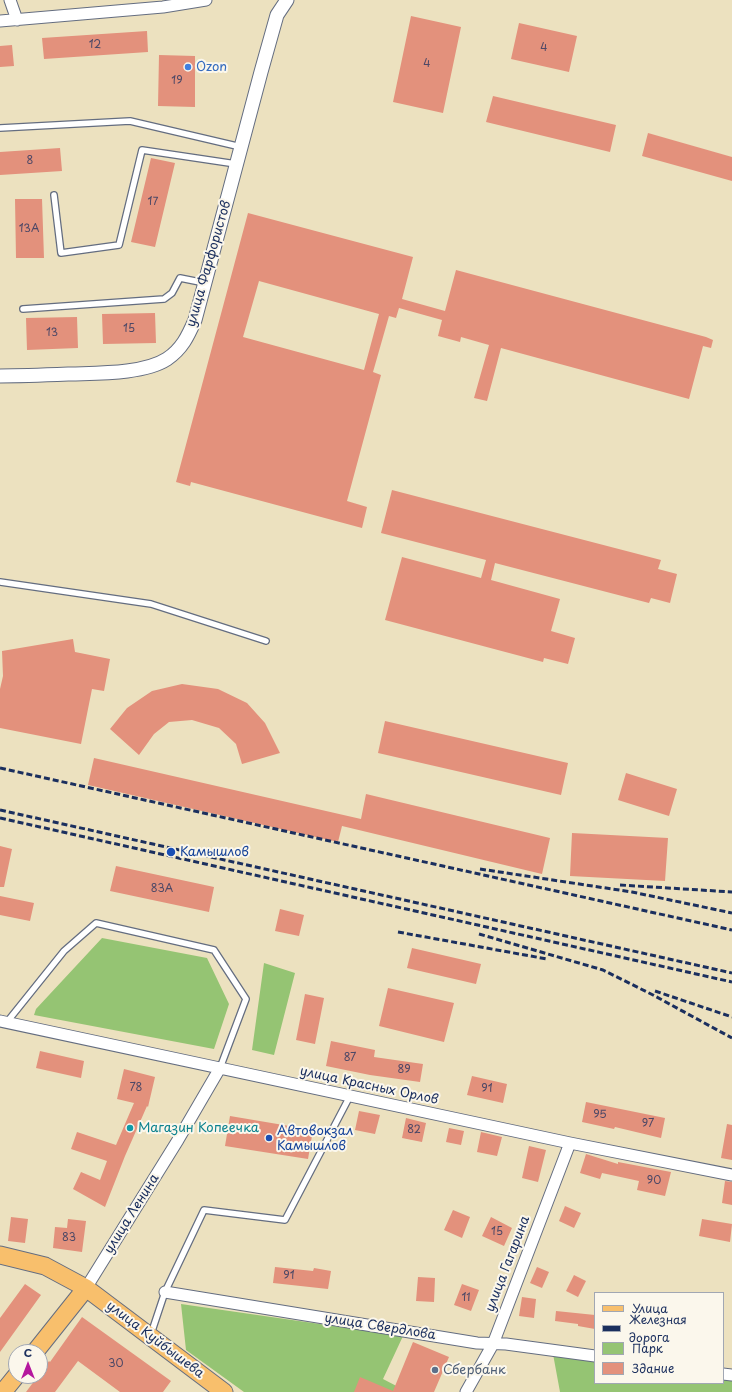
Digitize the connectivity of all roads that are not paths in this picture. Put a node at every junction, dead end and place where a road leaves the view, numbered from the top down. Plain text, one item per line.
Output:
1 (10, 0) edge
2 (206, 0) edge
3 (286, 0) edge
4 (17, 20) junction
5 (0, 21) edge
6 (0, 128) edge
7 (241, 147) junction
8 (237, 164) junction
9 (54, 195) dead end
10 (205, 283) junction
11 (22, 309) dead end
12 (0, 376) edge
13 (0, 582) edge
14 (266, 641) dead end
15 (3, 1022) edge
16 (220, 1068) junction
17 (350, 1096) junction
18 (570, 1143) junction
19 (732, 1175) edge
20 (0, 1255) edge
21 (86, 1288) junction
22 (166, 1292) junction
23 (150, 1336) junction
24 (41, 1344) edge
25 (493, 1344) junction
26 (594, 1356) edge
27 (10, 1384) edge
28 (3, 1392) edge
29 (224, 1392) edge
30 (466, 1392) edge

1 - 4 street
2 - 4 street
3 - 7 street, улица Фарфористов
4 - 5 street
6 - 7 lane
7 - 8 street, улица Фарфористов
8 - 9 lane
8 - 10 street, улица Фарфористов
10 - 11 lane
10 - 12 street, улица Фарфористов
13 - 14 lane
15 - 16 street, улица Красных Орлов
15 - 16 lane
16 - 17 street, улица Красных Орлов
16 - 21 street, улица Ленина
17 - 18 street, улица Красных Орлов
17 - 22 lane
18 - 19 street, улица Красных Орлов
18 - 25 street, улица Гагарина
20 - 21 main road
21 - 23 main road, улица Куйбышева
21 - 24 main road, улица Ленина
22 - 23 lane
22 - 25 street, улица Свердлова
23 - 29 main road, улица Куйбышева
25 - 26 street, улица Свердлова
25 - 30 street, улица Гагарина
27 - 28 main road

